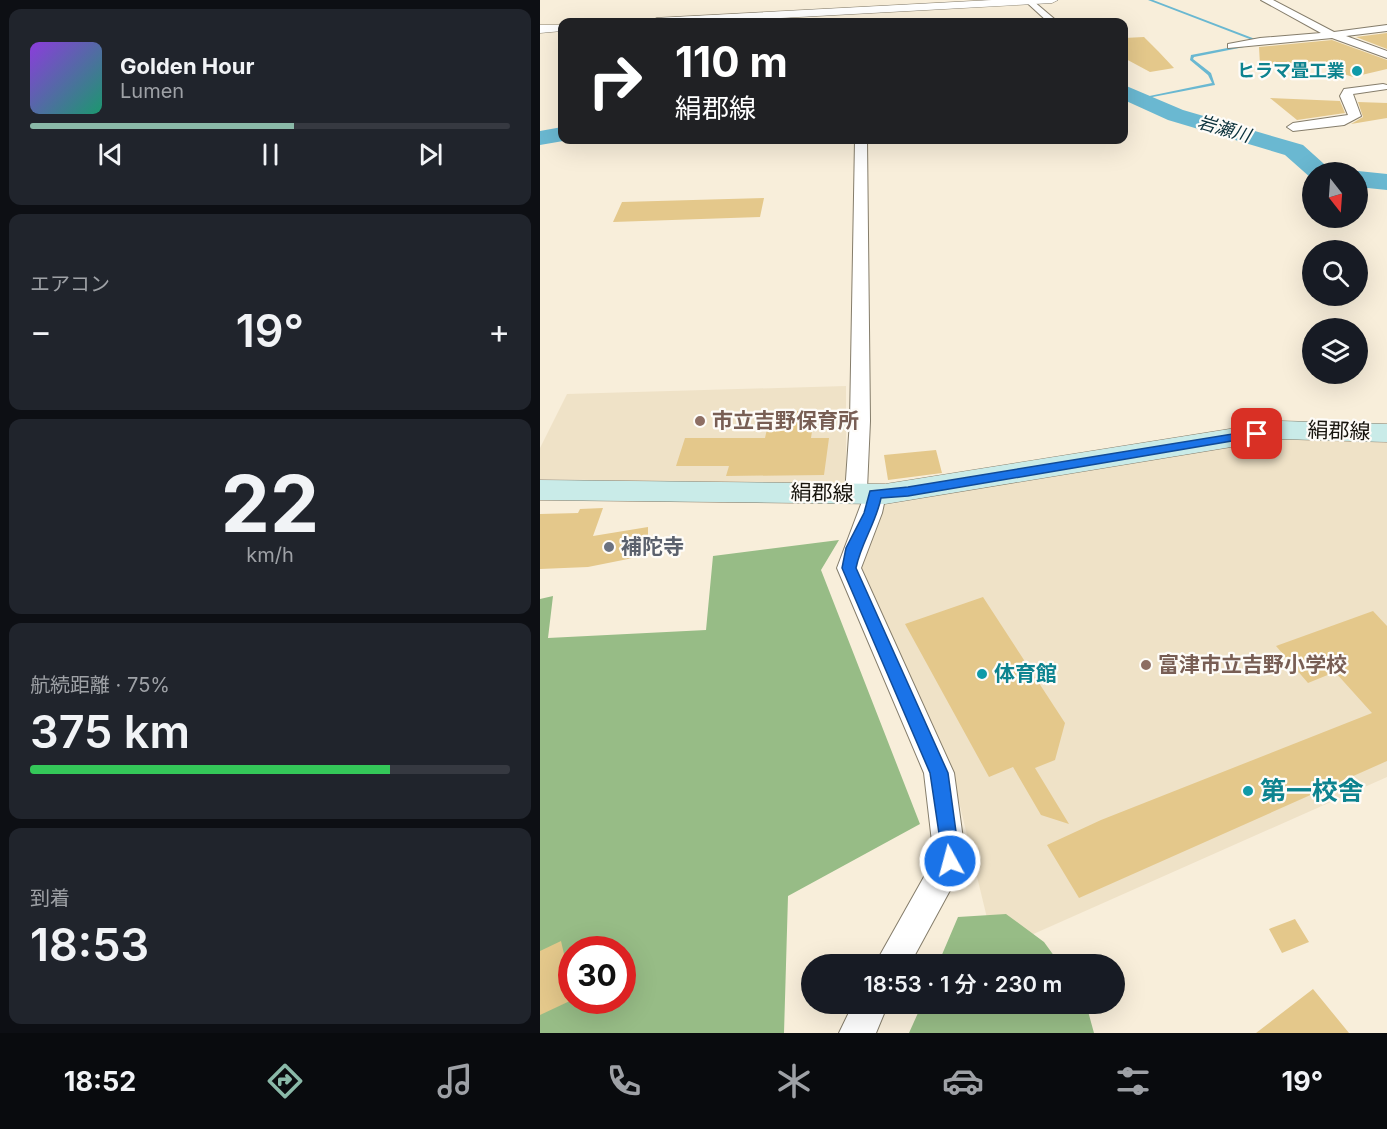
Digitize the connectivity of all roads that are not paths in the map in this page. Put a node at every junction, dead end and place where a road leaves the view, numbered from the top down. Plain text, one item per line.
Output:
1 (1052, 0) edge
2 (1266, 0) edge
3 (1028, 1) edge
4 (860, 17) edge
5 (819, 18) edge
6 (1048, 18) edge
7 (558, 28) edge
8 (1387, 28) edge
9 (540, 29) edge
10 (1333, 35) junction
11 (1232, 46) dead end
12 (1387, 55) edge
13 (1386, 87) edge
14 (1293, 127) dead end
15 (861, 144) edge
16 (1387, 433) edge
17 (540, 490) edge
18 (866, 494) junction
19 (898, 954) edge
20 (866, 1014) edge
21 (857, 1033) edge

1 - 3 street
2 - 10 street
3 - 4 street
3 - 6 street
4 - 5 street
7 - 9 street
8 - 10 street
10 - 11 street
10 - 12 street
13 - 14 street
15 - 18 street
16 - 18 main road, 絹郡線
17 - 18 main road, 絹郡線
18 - 19 street
20 - 21 street

